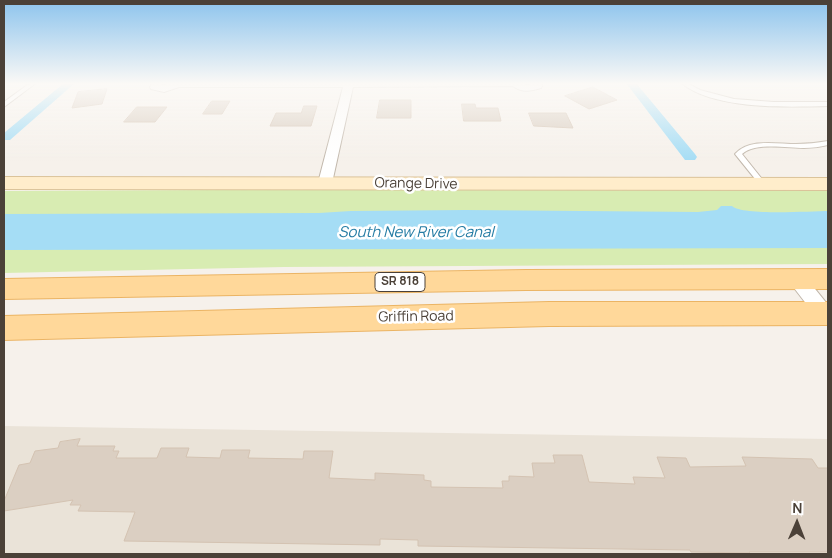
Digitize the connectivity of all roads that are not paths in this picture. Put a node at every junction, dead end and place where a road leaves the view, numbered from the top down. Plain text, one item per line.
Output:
1 (343, 109) edge
2 (828, 143) edge
3 (4, 183) edge
4 (325, 183) junction
5 (762, 184) junction
6 (828, 184) edge
7 (4, 289) edge
8 (822, 295) edge
9 (4, 328) edge

1 - 4 street
2 - 5 lane
3 - 4 street, Orange Drive
4 - 5 street, Orange Drive
5 - 6 street, Orange Drive
7 - 8 main road, Griffin Road / SR 818
8 - 9 main road, Griffin Road / SR 818

